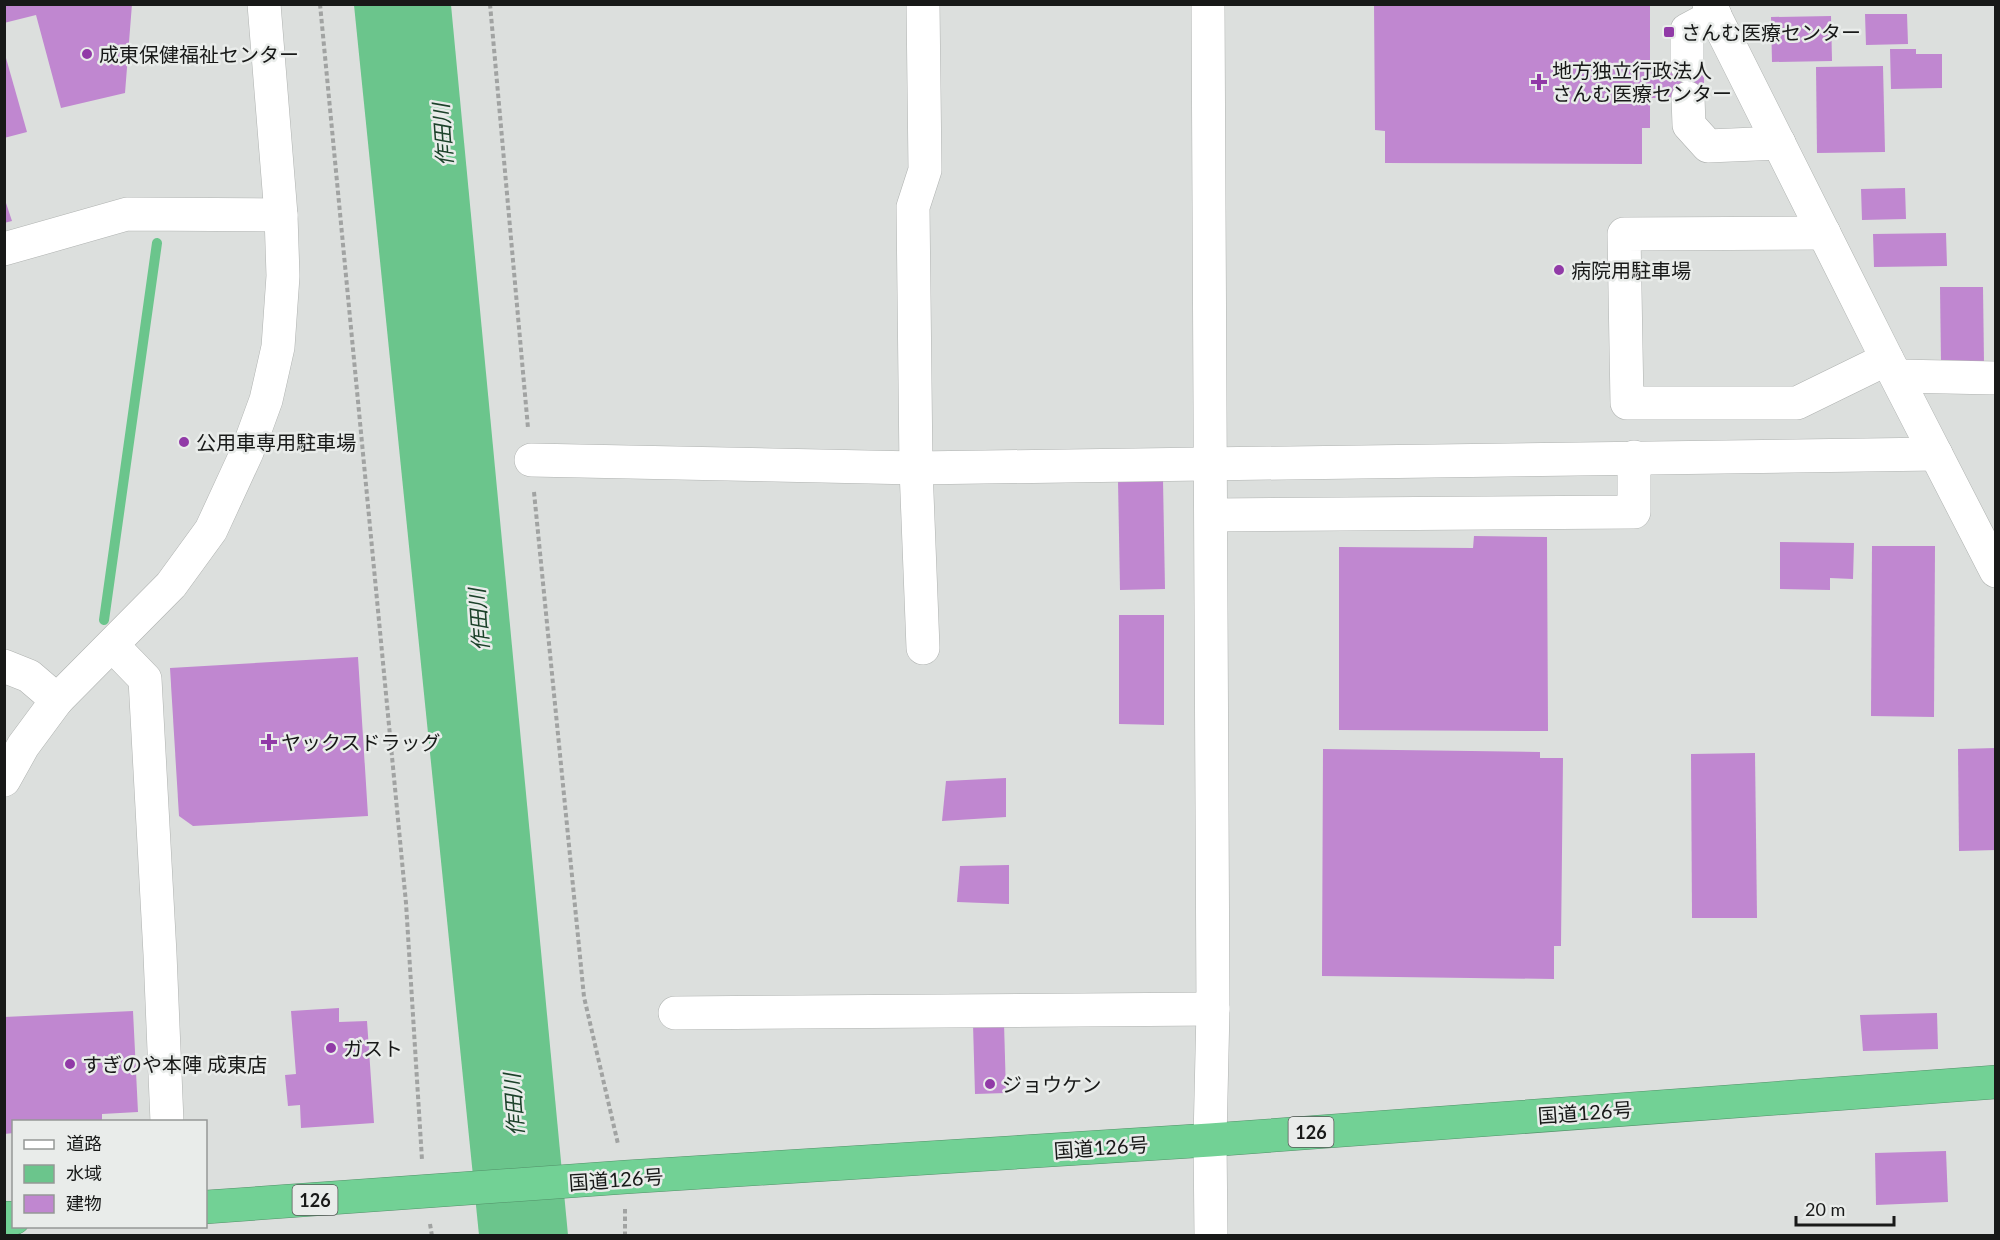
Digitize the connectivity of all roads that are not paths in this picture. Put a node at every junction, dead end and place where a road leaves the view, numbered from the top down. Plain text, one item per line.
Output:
1 (264, 4) edge
2 (923, 4) edge
3 (1208, 4) edge
4 (1712, 10) edge
5 (1687, 66) dead end
6 (1688, 98) dead end
7 (1779, 143) junction
8 (281, 215) junction
9 (1824, 234) junction
10 (4, 249) edge
11 (1892, 368) junction
12 (1995, 378) edge
13 (1936, 454) junction
14 (1634, 457) junction
15 (531, 460) road end
16 (1211, 462) junction
17 (916, 468) junction
18 (1212, 514) junction
19 (1995, 571) edge
20 (113, 646) junction
21 (923, 648) dead end
22 (4, 666) edge
23 (57, 700) junction
24 (4, 780) edge
25 (1213, 1009) junction
26 (675, 1013) dead end
27 (1995, 1082) edge
28 (167, 1120) edge
29 (1210, 1140) junction
30 (207, 1207) edge
31 (1211, 1236) edge

1 - 8 street
2 - 17 street
3 - 16 street
4 - 5 street
4 - 7 street
6 - 7 street
7 - 9 street
8 - 10 street
8 - 20 street
9 - 11 street
9 - 11 street
11 - 12 street
11 - 13 street
13 - 14 street
13 - 19 street
14 - 16 street
14 - 18 street
15 - 17 street
16 - 17 street
16 - 18 street
17 - 21 street
18 - 25 street
20 - 23 street
20 - 28 street
22 - 23 street
23 - 24 street
25 - 26 street
25 - 29 street
27 - 29 highway, 国道126号 / 126
29 - 30 highway, 国道126号 / 126
29 - 31 street

